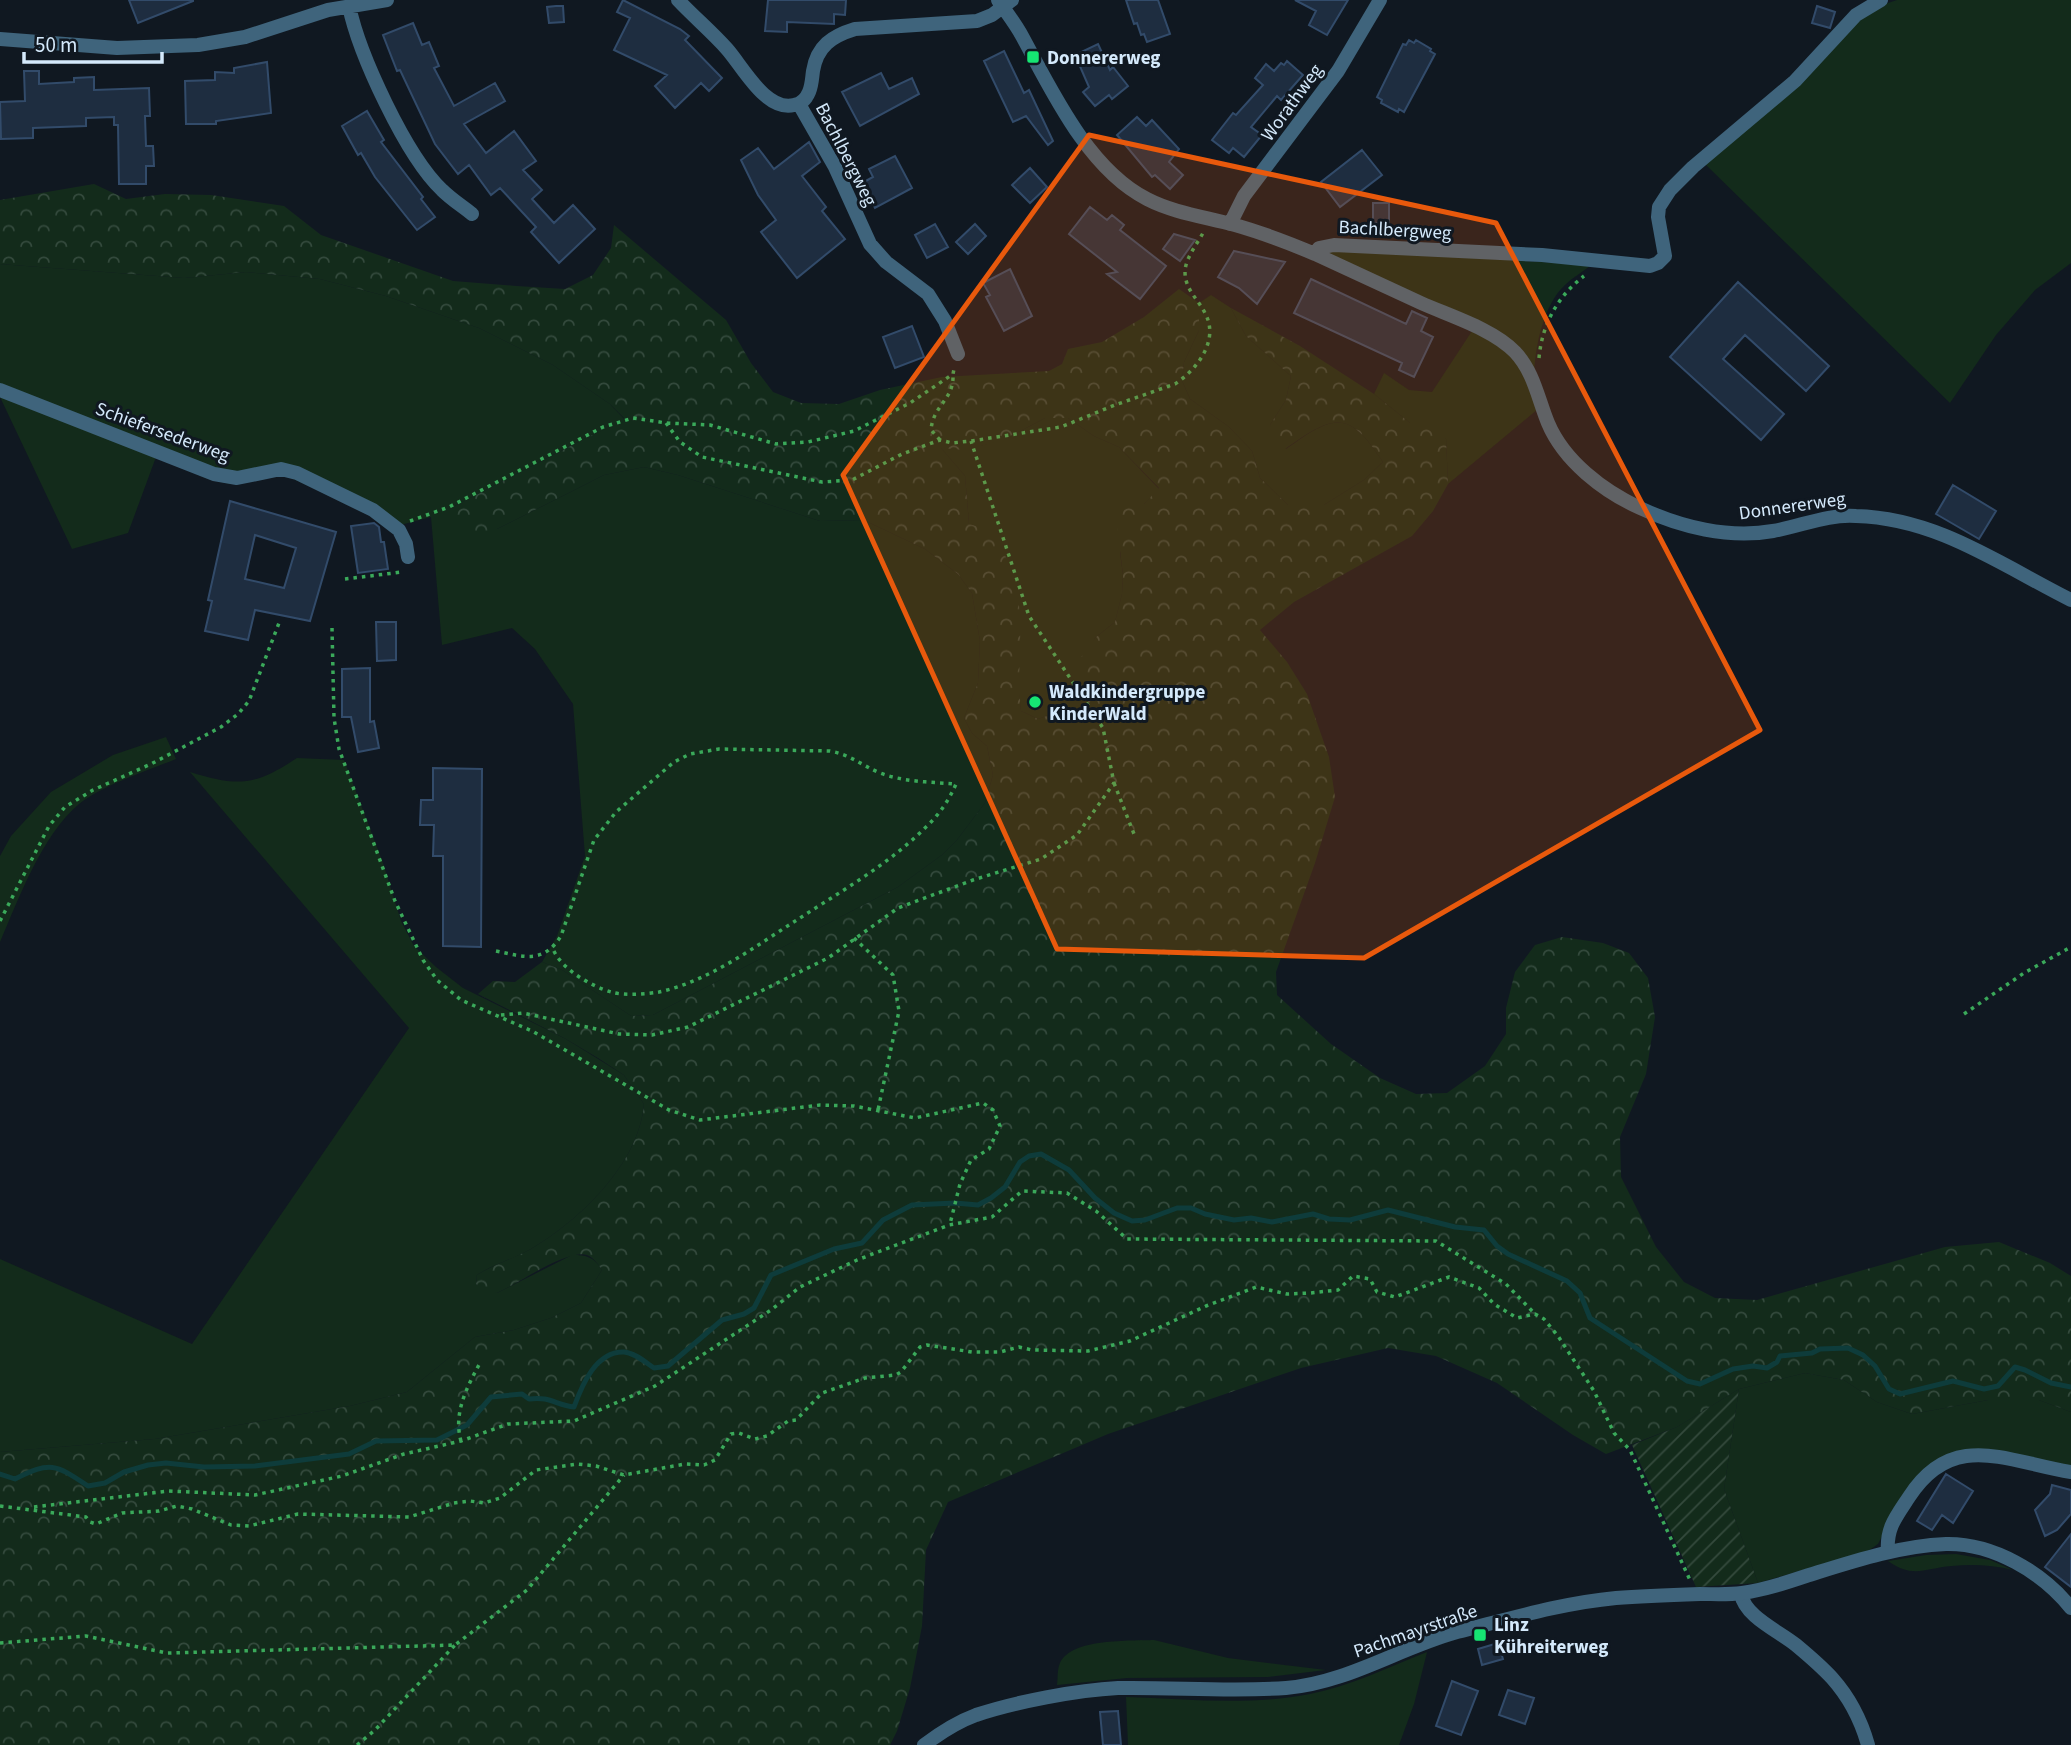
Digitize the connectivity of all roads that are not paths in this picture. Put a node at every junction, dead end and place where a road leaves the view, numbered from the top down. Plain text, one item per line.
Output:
1 (387, 0) edge
2 (678, 0) edge
3 (1380, 0) edge
4 (1881, 0) edge
5 (1004, 3) edge
6 (349, 6) junction
7 (0, 39) edge
8 (799, 104) junction
9 (472, 214) dead end
10 (1230, 224) junction
11 (1315, 254) junction
12 (958, 354) road end
13 (0, 390) edge
14 (409, 564) road end
15 (2071, 600) edge
16 (2071, 1472) edge
17 (1888, 1552) junction
18 (1741, 1594) junction
19 (2071, 1608) edge
20 (924, 1745) edge
21 (1868, 1745) edge

1 - 6 street
2 - 8 street, Bachlbergweg
3 - 10 street, Worathweg
4 - 11 street, Bachlbergweg
5 - 8 street, Bachlbergweg
5 - 10 street, Bachlbergweg
6 - 7 street
6 - 9 street
8 - 12 street, Bachlbergweg
10 - 11 street, Bachlbergweg
11 - 15 street, Donnererweg
13 - 14 street, Schiefersederweg
16 - 17 street
17 - 18 street, Pachmayrstraße
17 - 19 street, Pachmayrstraße
18 - 20 street, Pachmayrstraße
18 - 21 street

